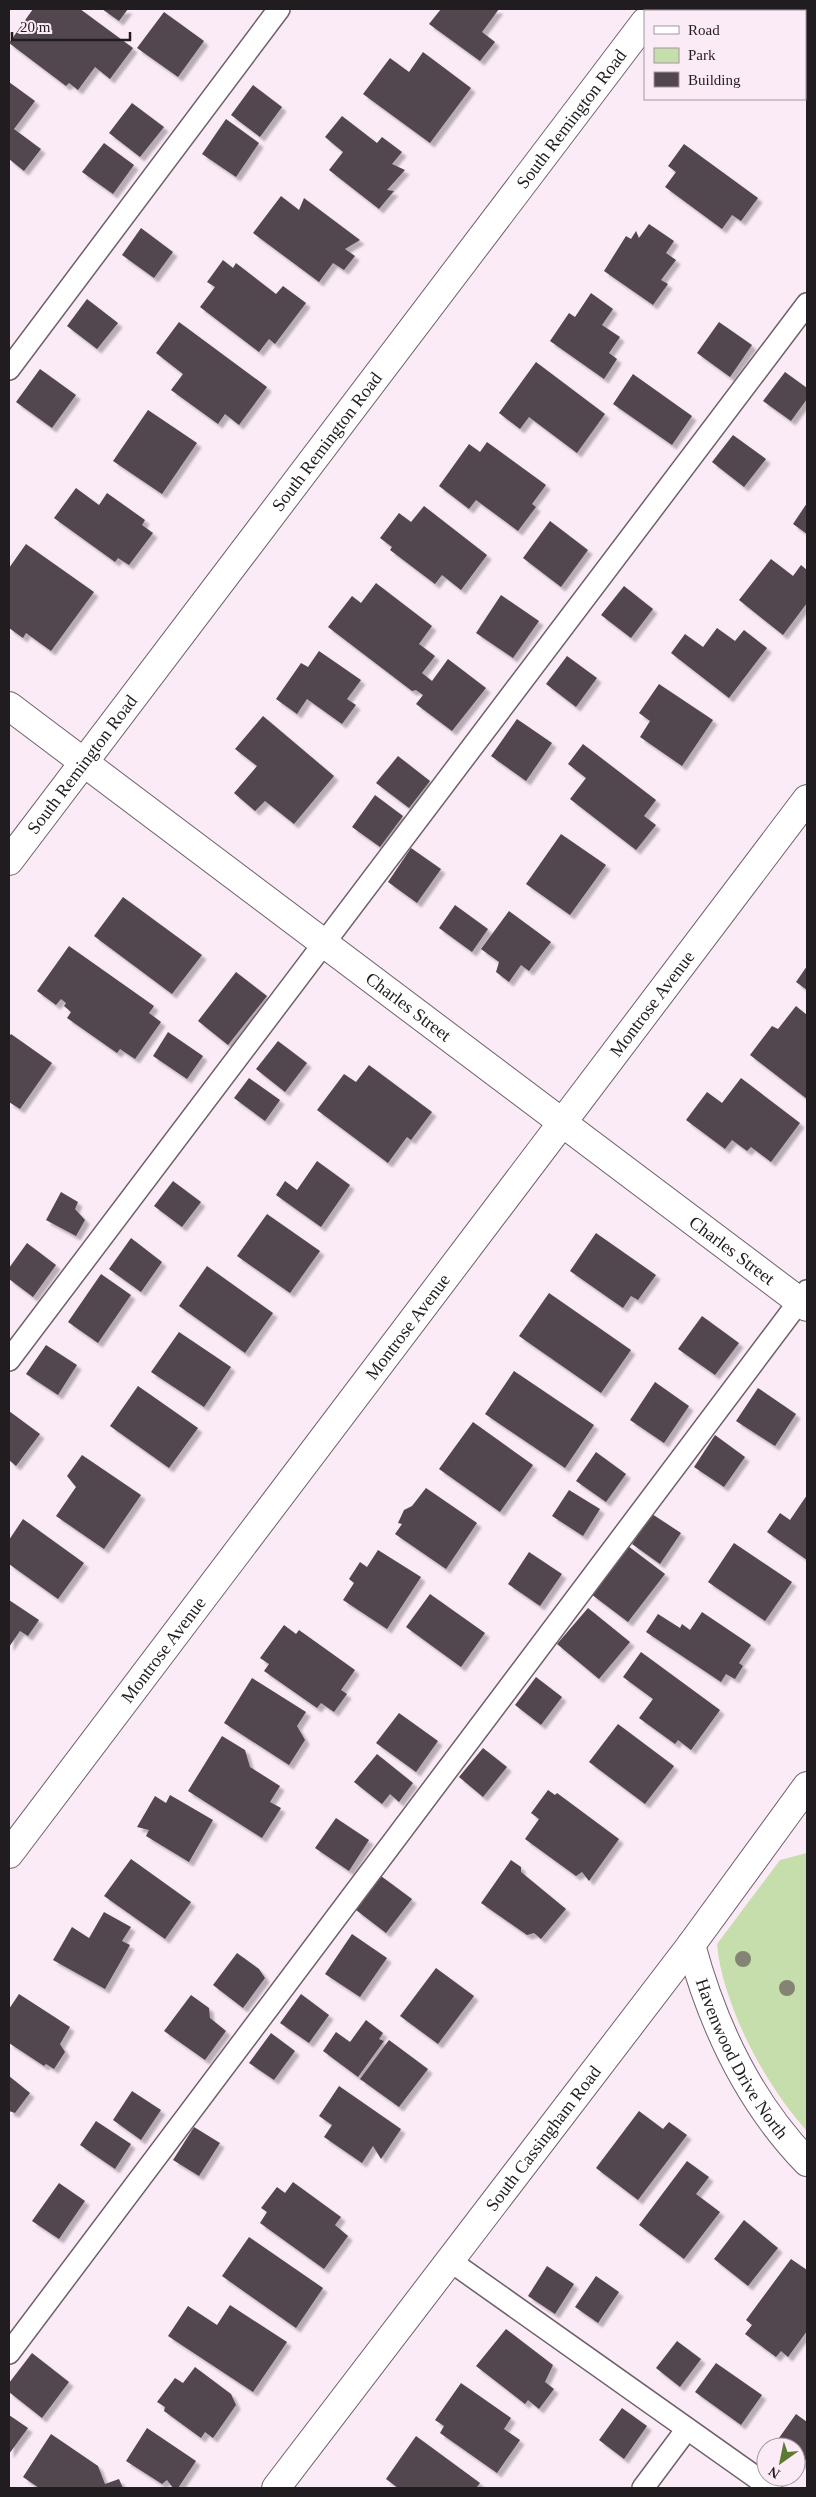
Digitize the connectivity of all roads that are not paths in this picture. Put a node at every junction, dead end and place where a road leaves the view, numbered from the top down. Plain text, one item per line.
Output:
1 (279, 9) edge
2 (644, 23) edge
3 (807, 304) edge
4 (9, 369) edge
5 (9, 706) edge
6 (83, 762) junction
7 (807, 799) edge
8 (9, 860) edge
9 (324, 943) junction
10 (562, 1123) junction
11 (805, 1300) edge
12 (9, 1360) edge
13 (807, 1786) edge
14 (780, 1822) junction
15 (807, 1824) edge
16 (9, 1854) edge
17 (691, 1945) junction
18 (807, 2162) edge
19 (449, 2260) junction
20 (9, 2353) edge
21 (687, 2429) junction
22 (276, 2488) edge
23 (643, 2488) edge
24 (771, 2488) edge

1 - 4 lane
2 - 6 street, South Remington Road
3 - 9 lane
5 - 6 street, Charles Street
6 - 8 street, South Remington Road
6 - 9 street, Charles Street
7 - 10 street, Montrose Avenue
9 - 10 street, Charles Street
9 - 12 lane
10 - 11 street, Charles Street
10 - 16 street, Montrose Avenue
11 - 20 lane
13 - 14 street, South Cassingham Road
14 - 15 street
14 - 17 street, South Cassingham Road
17 - 18 street, Havenwood Drive North
17 - 19 street, South Cassingham Road
19 - 21 lane
19 - 22 street, South Cassingham Road
21 - 23 lane
21 - 24 lane

